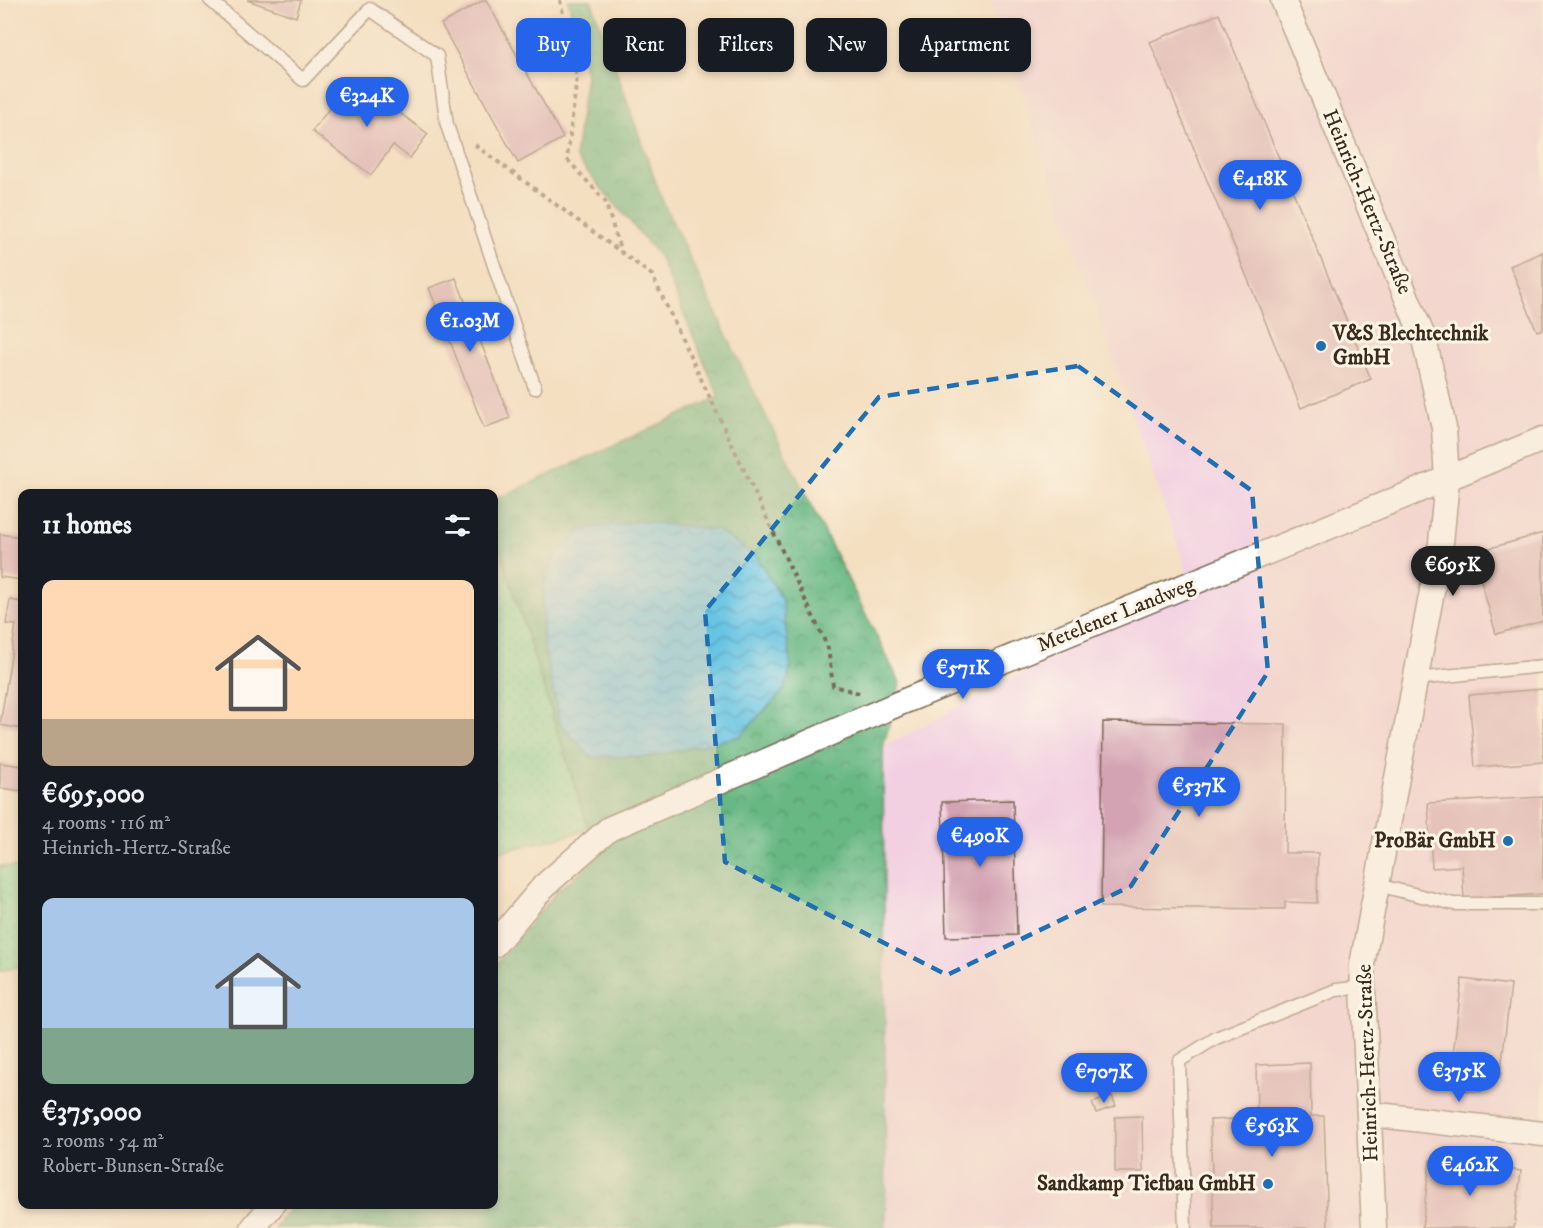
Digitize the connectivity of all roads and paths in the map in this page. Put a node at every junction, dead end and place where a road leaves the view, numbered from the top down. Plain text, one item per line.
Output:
1 (210, 0) edge
2 (560, 0) edge
3 (1283, 0) edge
4 (447, 125) junction
5 (621, 252) junction
6 (535, 388) dead end
7 (1543, 439) edge
8 (1447, 480) junction
9 (1543, 666) edge
10 (1416, 679) junction
11 (900, 704) junction
12 (1377, 885) junction
13 (1543, 904) edge
14 (498, 940) edge
15 (1363, 987) junction
16 (1370, 1114) junction
17 (1543, 1134) edge
18 (269, 1209) edge
19 (253, 1228) edge
20 (1185, 1228) edge
21 (1374, 1228) edge

1 - 4 lane
2 - 5 path
3 - 8 street, Heinrich-Hertz-Straße
4 - 5 path
4 - 6 lane
5 - 11 path
7 - 8 street, Metelener Landweg
8 - 10 street, Heinrich-Hertz-Straße
8 - 11 street, Metelener Landweg
9 - 10 lane
10 - 12 street, Heinrich-Hertz-Straße
11 - 14 street, Metelener Landweg
12 - 13 lane
12 - 15 street, Heinrich-Hertz-Straße
15 - 16 street, Heinrich-Hertz-Straße
15 - 20 lane
16 - 17 street
16 - 21 street, Heinrich-Hertz-Straße
18 - 19 street

